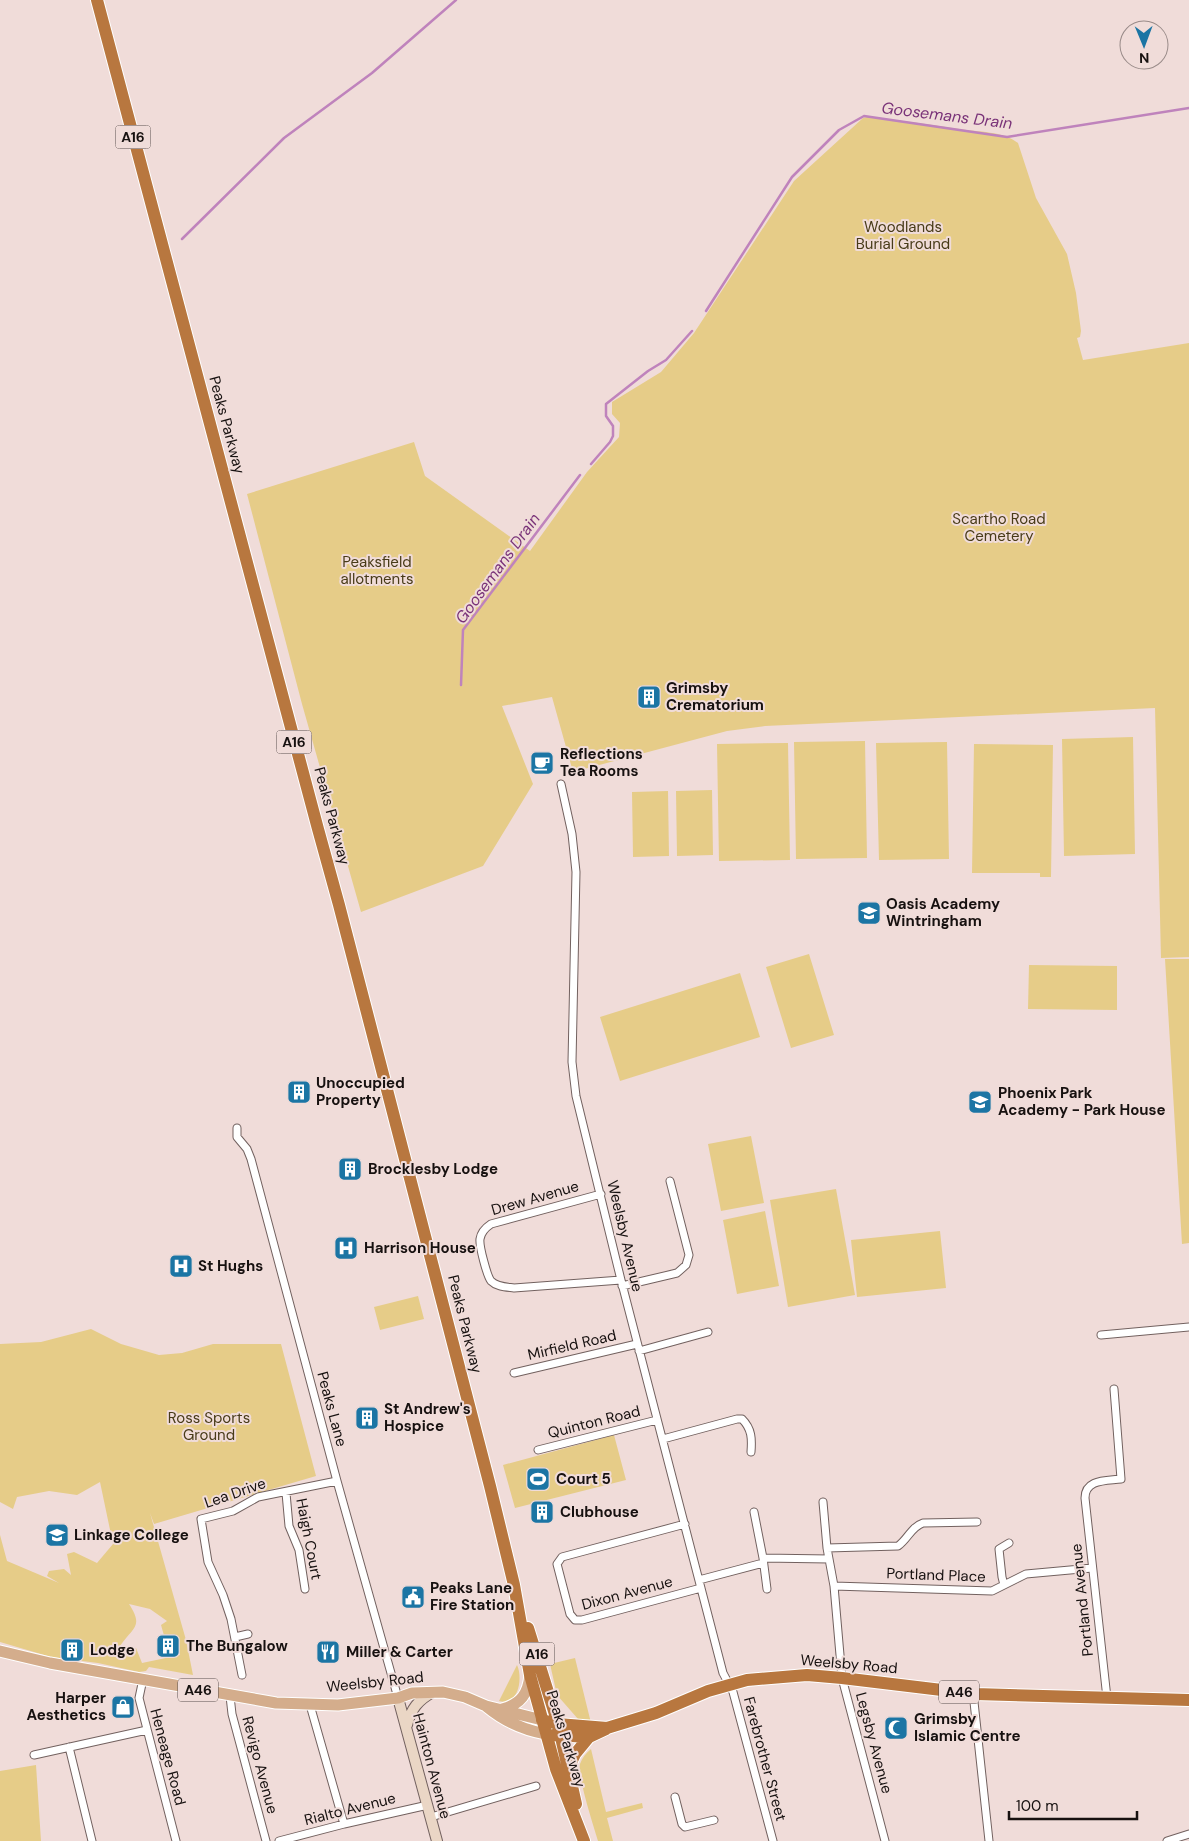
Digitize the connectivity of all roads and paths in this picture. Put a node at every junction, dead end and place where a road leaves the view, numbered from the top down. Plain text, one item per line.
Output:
1 (97, 0) edge
2 (561, 784) dead end
3 (237, 1128) dead end
4 (670, 1181) dead end
5 (601, 1194) junction
6 (622, 1283) junction
7 (1189, 1327) edge
8 (708, 1332) dead end
9 (1101, 1335) dead end
10 (638, 1347) junction
11 (514, 1373) dead end
12 (1114, 1389) dead end
13 (657, 1420) junction
14 (663, 1439) junction
15 (538, 1450) dead end
16 (751, 1452) dead end
17 (337, 1481) junction
18 (286, 1493) junction
19 (822, 1502) dead end
20 (754, 1512) dead end
21 (977, 1522) dead end
22 (684, 1524) junction
23 (1008, 1543) dead end
24 (827, 1548) junction
25 (829, 1559) junction
26 (763, 1560) junction
27 (1092, 1568) junction
28 (699, 1580) junction
29 (514, 1585) junction
30 (1004, 1585) junction
31 (834, 1586) junction
32 (701, 1588) junction
33 (767, 1589) dead end
34 (305, 1590) dead end
35 (248, 1634) dead end
36 (235, 1637) junction
37 (0, 1651) edge
38 (242, 1675) dead end
39 (530, 1675) junction
40 (842, 1678) junction
41 (144, 1679) junction
42 (731, 1685) junction
43 (433, 1692) junction
44 (975, 1694) junction
45 (230, 1696) junction
46 (398, 1698) junction
47 (1107, 1698) junction
48 (1189, 1700) edge
49 (310, 1705) junction
50 (486, 1706) junction
51 (500, 1709) junction
52 (542, 1720) junction
53 (407, 1728) junction
54 (607, 1728) junction
55 (147, 1730) junction
56 (559, 1730) junction
57 (546, 1734) junction
58 (589, 1737) junction
59 (69, 1747) junction
60 (34, 1755) dead end
61 (568, 1769) junction
62 (536, 1786) dead end
63 (674, 1797) dead end
64 (428, 1805) junction
65 (431, 1817) junction
66 (714, 1820) dead end
67 (344, 1824) junction
68 (1189, 1834) edge
69 (92, 1841) edge
70 (176, 1841) edge
71 (266, 1841) edge
72 (279, 1841) edge
73 (437, 1841) edge
74 (584, 1841) edge
75 (773, 1841) edge
76 (885, 1841) edge
77 (989, 1841) edge
78 (1167, 1841) edge

1 - 29 highway, Peaks Parkway / A16
2 - 5 street, Weelsby Avenue
3 - 17 street, Peaks Lane
4 - 6 street
5 - 6 street, Weelsby Avenue
5 - 6 street, Drew Avenue
6 - 10 street, Weelsby Avenue
7 - 9 street
8 - 10 street, Mirfield Road
10 - 11 street, Mirfield Road
10 - 13 street, Weelsby Avenue
12 - 27 street, Portland Avenue
13 - 14 street, Weelsby Avenue
13 - 15 street, Quinton Road
14 - 16 street
14 - 22 street, Weelsby Avenue
17 - 18 street, Lea Drive
17 - 46 street, Peaks Lane
18 - 34 street, Haigh Court
18 - 36 street, Lea Drive
19 - 24 street, Legsby Avenue
20 - 26 street
21 - 24 street
22 - 28 street, Weelsby Avenue
22 - 32 street, Dixon Avenue
23 - 30 street
24 - 25 street, Legsby Avenue
25 - 26 street
25 - 31 street, Legsby Avenue
26 - 28 street
26 - 33 street
27 - 30 street, Portland Place
27 - 47 street, Portland Avenue
28 - 32 street, Weelsby Avenue
29 - 39 highway, Peaks Parkway / A16
29 - 56 highway, Peaks Parkway / A16
30 - 31 street, Portland Place
31 - 40 street, Legsby Avenue
32 - 42 street, Weelsby Avenue
35 - 36 street
36 - 38 street
37 - 41 main road, Weelsby Road / A46
39 - 51 main road, A16
39 - 52 highway, Peaks Parkway / A16
40 - 42 highway, Weelsby Road / A46
40 - 44 highway, Weelsby Road / A46
40 - 76 street, Legsby Avenue
41 - 45 main road, Weelsby Road / A46
41 - 55 street, Heneage Road
42 - 54 highway, Weelsby Road / A46
42 - 75 street, Farebrother Street
43 - 46 main road, Weelsby Road / A46
43 - 50 main road, Weelsby Road / A46
43 - 53 main road
44 - 47 highway, Weelsby Road / A46
44 - 77 street
45 - 49 main road, Weelsby Road / A46
45 - 71 street, Revigo Avenue
46 - 49 main road, Weelsby Road / A46
46 - 53 main road, Hainton Avenue
47 - 48 highway, Weelsby Road / A46
49 - 67 street
50 - 51 main road, Weelsby Road / A46
50 - 57 main road, Weelsby Road / A46
51 - 52 main road, Weelsby Road / A46
52 - 56 highway, Weelsby Road / A46
52 - 57 highway, Peaks Parkway / A16
53 - 64 main road, Hainton Avenue
54 - 56 highway, Weelsby Road / A46
54 - 58 highway, A46
55 - 59 street
55 - 70 street, Heneage Road
56 - 57 highway, Weelsby Road / A46
56 - 58 highway, A46
56 - 61 highway, Peaks Parkway / A16
57 - 74 highway, Peaks Parkway / A16
58 - 61 highway, A46
59 - 60 street
59 - 69 street
61 - 74 highway, Peaks Parkway / A16
62 - 65 street
63 - 66 street
64 - 65 main road, Hainton Avenue
64 - 67 street, Rialto Avenue
65 - 73 main road, Hainton Avenue
67 - 72 street, Rialto Avenue
68 - 78 street

